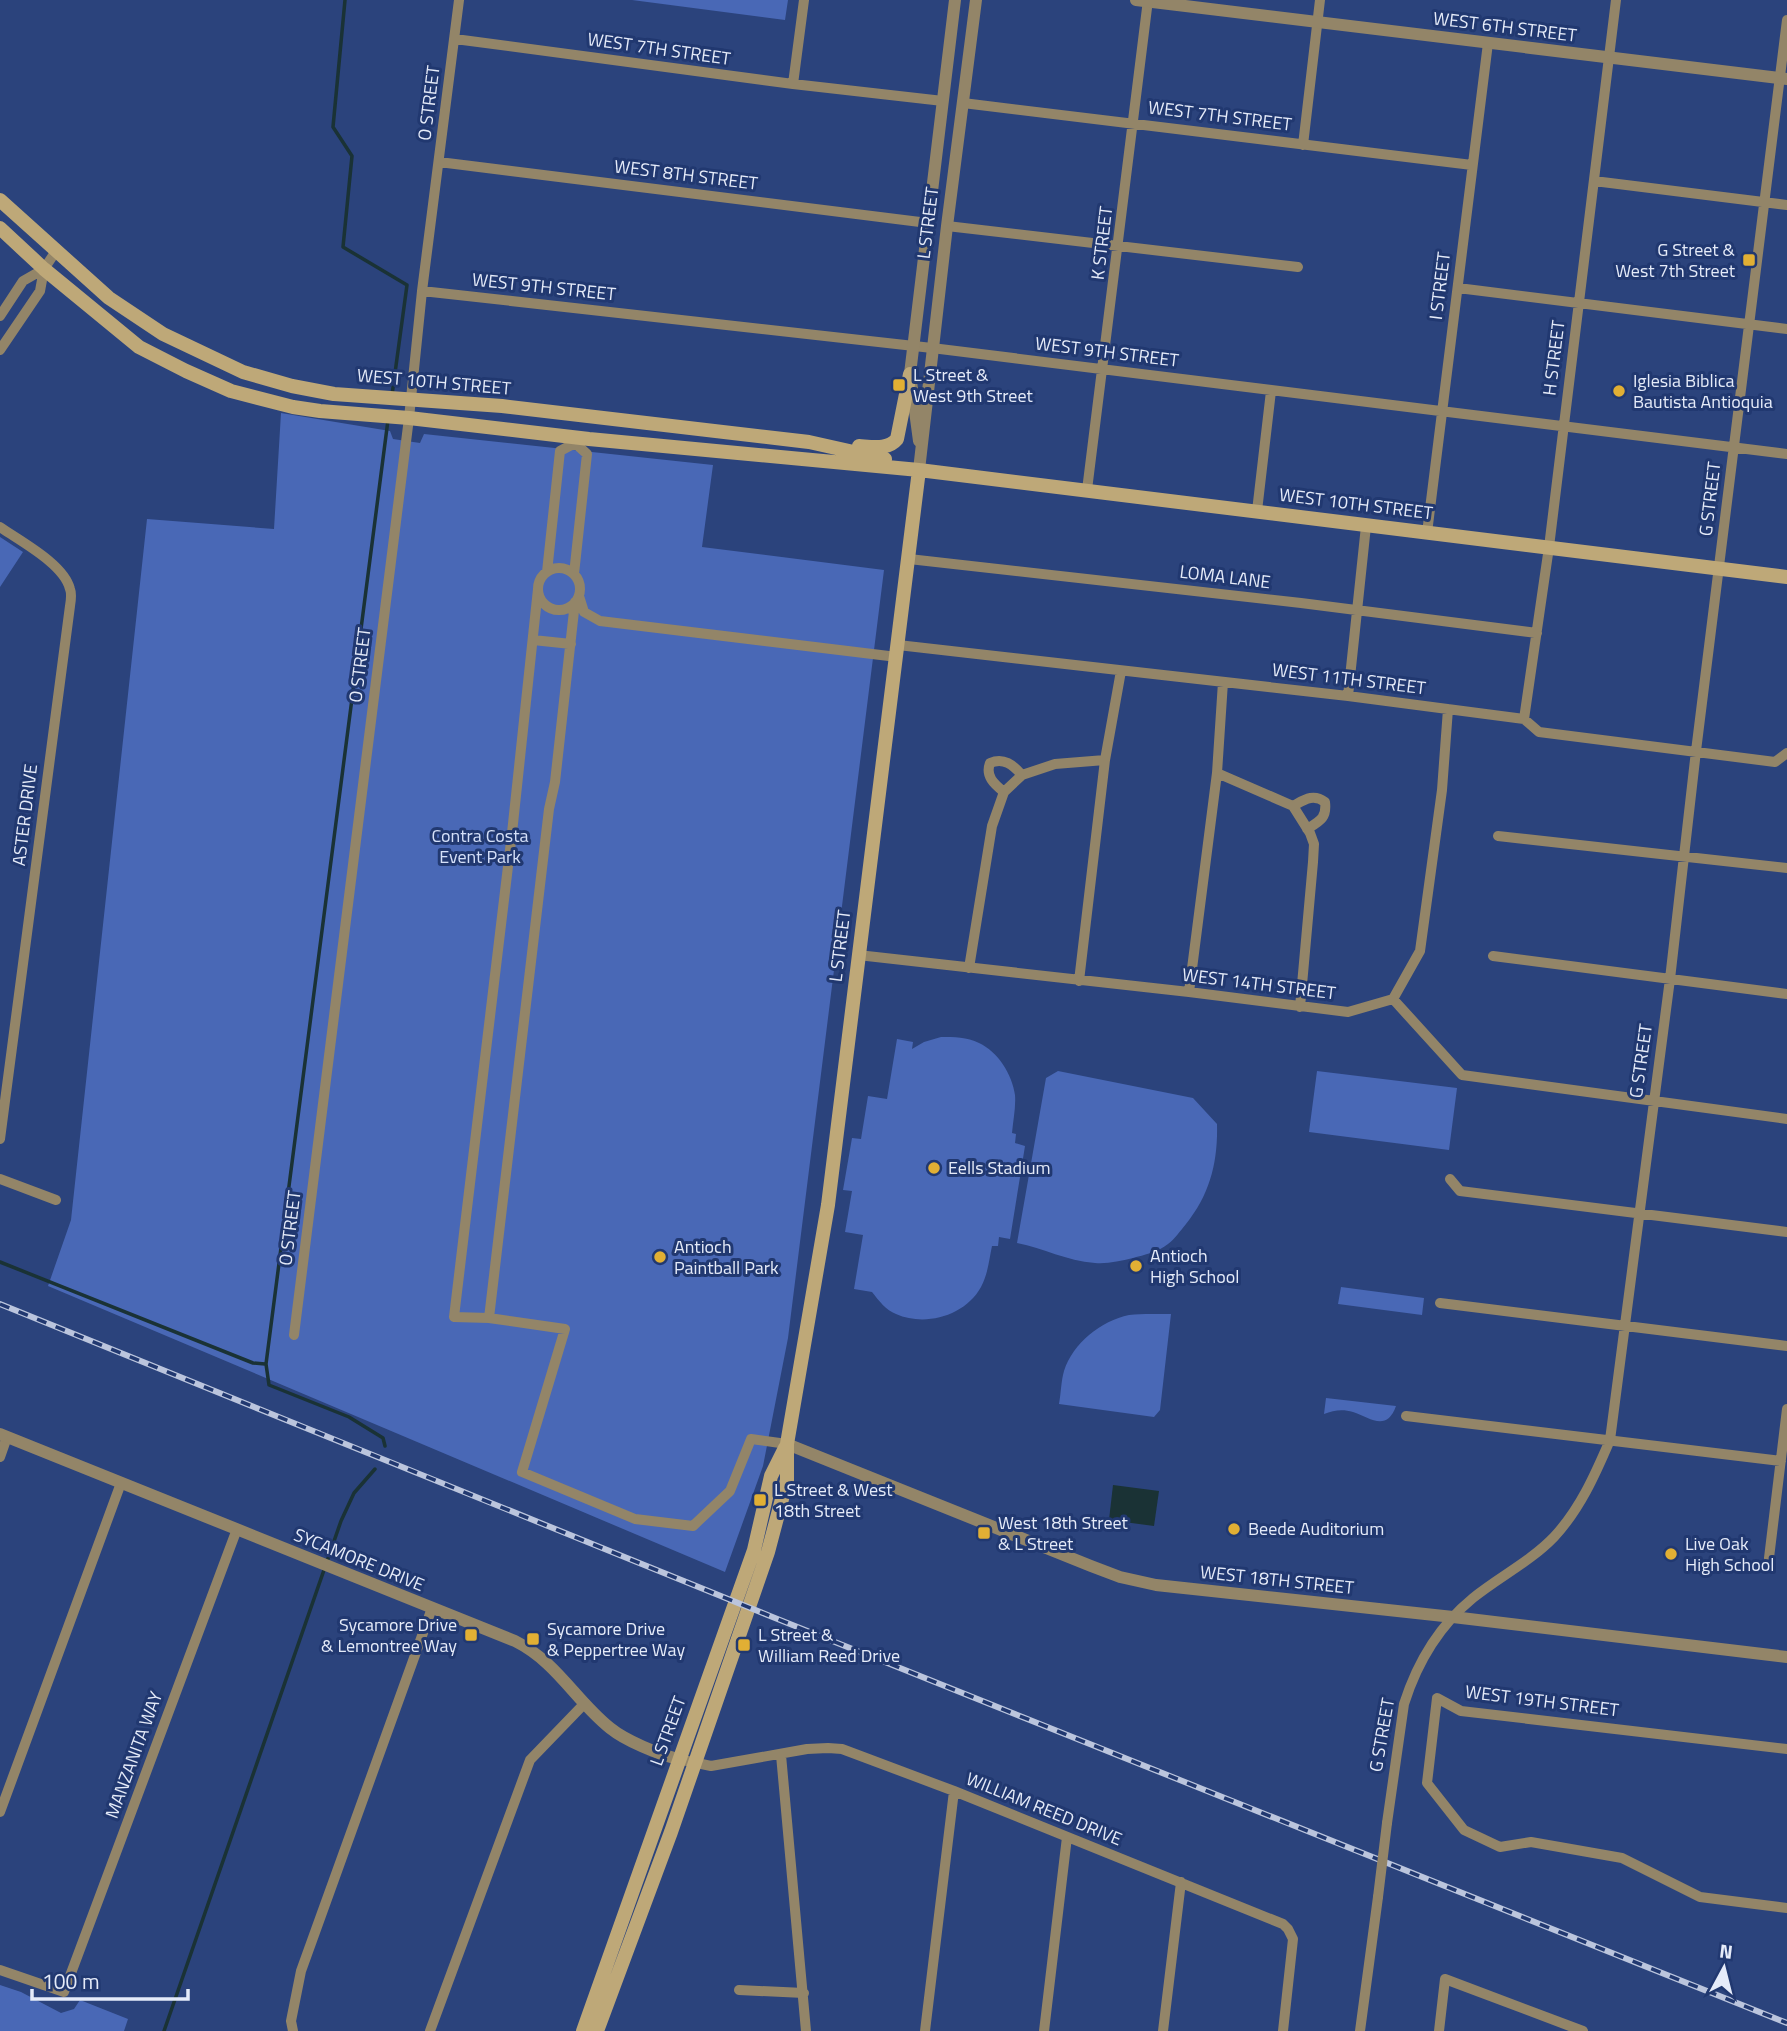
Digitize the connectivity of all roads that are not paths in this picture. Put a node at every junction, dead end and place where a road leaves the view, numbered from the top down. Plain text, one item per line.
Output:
1 (459, 0) edge
2 (804, 0) edge
3 (956, 0) edge
4 (976, 0) edge
5 (1320, 0) edge
6 (1616, 0) edge
7 (1144, 1) edge
8 (1787, 20) edge
9 (1317, 21) junction
10 (454, 39) junction
11 (1488, 43) junction
12 (1608, 58) junction
13 (1784, 79) edge
14 (793, 84) junction
15 (943, 101) junction
16 (963, 103) junction
17 (1134, 123) junction
18 (1303, 145) junction
19 (439, 162) junction
20 (1472, 165) junction
21 (1594, 181) junction
22 (0, 200) edge
23 (1765, 202) junction
24 (1787, 205) edge
25 (928, 223) junction
26 (947, 226) junction
27 (0, 228) edge
28 (1119, 247) junction
29 (56, 251) junction
30 (1298, 267) dead end
31 (44, 269) junction
32 (1458, 288) junction
33 (422, 291) junction
34 (1579, 303) junction
35 (0, 316) edge
36 (1749, 324) junction
37 (1787, 329) edge
38 (913, 346) junction
39 (932, 348) junction
40 (0, 350) edge
41 (1104, 369) junction
42 (910, 374) junction
43 (1271, 391) junction
44 (411, 399) junction
45 (1442, 411) junction
46 (578, 415) junction
47 (409, 418) junction
48 (1564, 426) junction
49 (576, 440) junction
50 (809, 442) junction
51 (1734, 447) junction
52 (920, 452) junction
53 (1787, 454) edge
54 (919, 470) junction
55 (1087, 491) junction
56 (1257, 511) junction
57 (1366, 526) junction
58 (0, 527) edge
59 (1427, 533) junction
60 (1549, 547) junction
61 (909, 559) junction
62 (1719, 569) junction
63 (547, 572) junction
64 (573, 574) junction
65 (1787, 577) edge
66 (538, 589) junction
67 (577, 599) junction
68 (1357, 611) junction
69 (1538, 633) junction
70 (533, 640) junction
71 (571, 644) junction
72 (898, 651) junction
73 (1121, 671) junction
74 (1223, 682) junction
75 (1348, 696) junction
76 (1448, 709) junction
77 (1524, 719) junction
78 (1696, 751) junction
79 (1787, 753) edge
80 (1105, 760) junction
81 (1217, 774) junction
82 (1022, 775) junction
83 (1004, 792) junction
84 (1293, 806) junction
85 (1307, 829) junction
86 (1498, 836) dead end
87 (1685, 857) junction
88 (1787, 868) edge
89 (858, 955) junction
90 (1493, 956) dead end
91 (969, 968) junction
92 (1670, 979) junction
93 (1079, 981) junction
94 (1189, 992) junction
95 (1787, 993) edge
96 (1393, 999) junction
97 (1300, 1006) junction
98 (1653, 1101) junction
99 (1787, 1119) edge
100 (0, 1139) edge
101 (0, 1179) edge
102 (1450, 1179) dead end
103 (56, 1199) dead end
104 (1639, 1213) junction
105 (1787, 1231) edge
106 (1440, 1303) dead end
107 (489, 1318) junction
108 (1625, 1326) junction
109 (294, 1335) dead end
110 (1787, 1346) edge
111 (1787, 1409) edge
112 (1406, 1416) dead end
113 (4, 1436) edge
114 (1609, 1440) junction
115 (787, 1444) junction
116 (0, 1457) edge
117 (1781, 1461) junction
118 (121, 1483) junction
119 (237, 1529) junction
120 (1769, 1558) dead end
121 (432, 1608) junction
122 (1453, 1617) junction
123 (1787, 1657) edge
124 (585, 1703) junction
125 (1787, 1749) edge
126 (781, 1755) junction
127 (678, 1759) junction
128 (694, 1763) junction
129 (954, 1791) junction
130 (0, 1812) edge
131 (1067, 1837) junction
132 (1181, 1882) junction
133 (1787, 1908) edge
134 (0, 1970) edge
135 (739, 1990) dead end
136 (804, 1993) junction
137 (1566, 2028) edge
138 (293, 2031) edge
139 (430, 2031) edge
140 (583, 2031) edge
141 (597, 2031) edge
142 (806, 2031) edge
143 (925, 2031) edge
144 (1044, 2031) edge
145 (1163, 2031) edge
146 (1283, 2031) edge
147 (1360, 2031) edge
148 (1439, 2031) edge
149 (1583, 2031) edge

1 - 10 street, O STREET
2 - 14 street
3 - 15 street, L STREET
4 - 16 street, L STREET
5 - 9 street
6 - 12 street, H STREET
7 - 9 street, WEST 6TH STREET
7 - 17 street, K STREET
8 - 13 street, G STREET
9 - 11 street, WEST 6TH STREET
9 - 18 street
10 - 14 street, WEST 7TH STREET
10 - 19 street, O STREET
11 - 12 street, WEST 6TH STREET
11 - 20 street, I STREET
12 - 13 street, WEST 6TH STREET
12 - 21 street, H STREET
13 - 23 street, G STREET
14 - 15 street, WEST 7TH STREET
15 - 25 street, L STREET
16 - 17 street, WEST 7TH STREET
16 - 26 street, L STREET
17 - 18 street, WEST 7TH STREET
17 - 28 street, K STREET
18 - 20 street, WEST 7TH STREET
19 - 25 street, WEST 8TH STREET
19 - 33 street, O STREET
20 - 32 street, I STREET
21 - 23 street
21 - 34 street, H STREET
22 - 29 main road, WEST 10TH STREET
23 - 24 street
23 - 36 street, G STREET
25 - 38 street, L STREET
26 - 28 street
26 - 39 street, L STREET
27 - 31 main road, WEST 10TH STREET
28 - 30 street
28 - 41 street, K STREET
29 - 31 street
29 - 44 main road, WEST 10TH STREET
31 - 35 street
31 - 40 street
31 - 47 main road, WEST 10TH STREET
32 - 34 street
32 - 45 street, I STREET
33 - 38 street, WEST 9TH STREET
33 - 44 street, O STREET
34 - 36 street
34 - 48 street, H STREET
36 - 37 street
36 - 51 street, G STREET
38 - 39 street, WEST 9TH STREET
38 - 42 street, L STREET
39 - 41 street, WEST 9TH STREET
39 - 52 street, L STREET
41 - 43 street, WEST 9TH STREET
41 - 55 street, K STREET
42 - 50 main road
42 - 52 street, L STREET
43 - 45 street, WEST 9TH STREET
43 - 56 street
44 - 46 main road, WEST 10TH STREET
44 - 47 street, O STREET
45 - 48 street, WEST 9TH STREET
45 - 59 street, I STREET
46 - 49 street
46 - 50 main road, WEST 10TH STREET
47 - 49 main road, WEST 10TH STREET
47 - 109 street, O STREET
48 - 51 street, WEST 9TH STREET
48 - 60 street, H STREET
49 - 54 main road, WEST 10TH STREET
49 - 63 street
49 - 64 street
50 - 54 main road, WEST 10TH STREET
51 - 53 street, WEST 9TH STREET
51 - 62 street, G STREET
52 - 54 street, L STREET
54 - 55 main road, WEST 10TH STREET
54 - 61 main road, L STREET
55 - 56 main road, WEST 10TH STREET
56 - 57 main road, WEST 10TH STREET
57 - 59 main road, WEST 10TH STREET
57 - 68 street
58 - 100 street, ASTER DRIVE
59 - 60 main road, WEST 10TH STREET
60 - 62 main road, WEST 10TH STREET
60 - 69 street, H STREET
61 - 68 street, LOMA LANE
61 - 72 main road, L STREET
62 - 65 main road, WEST 10TH STREET
62 - 78 street, G STREET
63 - 64 street
63 - 66 street
64 - 67 street
66 - 67 street
66 - 70 street
67 - 71 street
67 - 72 street, WEST 11TH STREET
68 - 69 street, LOMA LANE
68 - 75 street
69 - 77 street, H STREET
70 - 71 street
70 - 107 street
71 - 107 street
72 - 73 street, WEST 11TH STREET
72 - 89 main road, L STREET
73 - 74 street, WEST 11TH STREET
73 - 80 street
74 - 75 street, WEST 11TH STREET
74 - 81 street
75 - 76 street, WEST 11TH STREET
76 - 77 street, WEST 11TH STREET
76 - 96 street
77 - 78 street, WEST 11TH STREET
78 - 79 street, WEST 11TH STREET
78 - 87 street, G STREET
80 - 82 street
80 - 93 street
81 - 84 street
81 - 94 street
82 - 83 street
82 - 83 street
83 - 91 street
84 - 85 street
84 - 85 street
85 - 97 street
86 - 87 street
87 - 88 street
87 - 92 street, G STREET
89 - 91 street, WEST 14TH STREET
89 - 115 main road, L STREET
90 - 92 street
91 - 93 street, WEST 14TH STREET
92 - 95 street
92 - 98 street, G STREET
93 - 94 street, WEST 14TH STREET
94 - 97 street, WEST 14TH STREET
96 - 97 street, WEST 14TH STREET
96 - 98 street
98 - 99 street
98 - 104 street, G STREET
101 - 103 street
102 - 104 street
104 - 105 street
104 - 108 street, G STREET
106 - 108 street
107 - 115 street
108 - 110 street
108 - 114 street, G STREET
111 - 117 street
112 - 114 street
113 - 116 street
113 - 118 street, SYCAMORE DRIVE
114 - 117 street
114 - 122 street, G STREET
115 - 122 street, WEST 18TH STREET
115 - 127 main road, L STREET
115 - 128 main road, L STREET
117 - 120 street
118 - 119 street, SYCAMORE DRIVE
118 - 130 street
119 - 121 street, SYCAMORE DRIVE
119 - 134 street, MANZANITA WAY
121 - 124 street, SYCAMORE DRIVE
121 - 138 street
122 - 123 street, WEST 18TH STREET
122 - 147 street, G STREET, bridge
124 - 127 street, SYCAMORE DRIVE
124 - 139 street
125 - 133 street, WEST 19TH STREET
126 - 128 street, WILLIAM REED DRIVE
126 - 129 street, WILLIAM REED DRIVE
126 - 136 street
127 - 128 street, WILLIAM REED DRIVE
127 - 140 main road, L STREET
128 - 141 main road, L STREET
129 - 131 street, WILLIAM REED DRIVE
129 - 143 street
131 - 132 street, WILLIAM REED DRIVE
131 - 144 street
132 - 145 street
132 - 146 street, WILLIAM REED DRIVE
135 - 136 street
136 - 142 street
137 - 148 street
137 - 149 street

